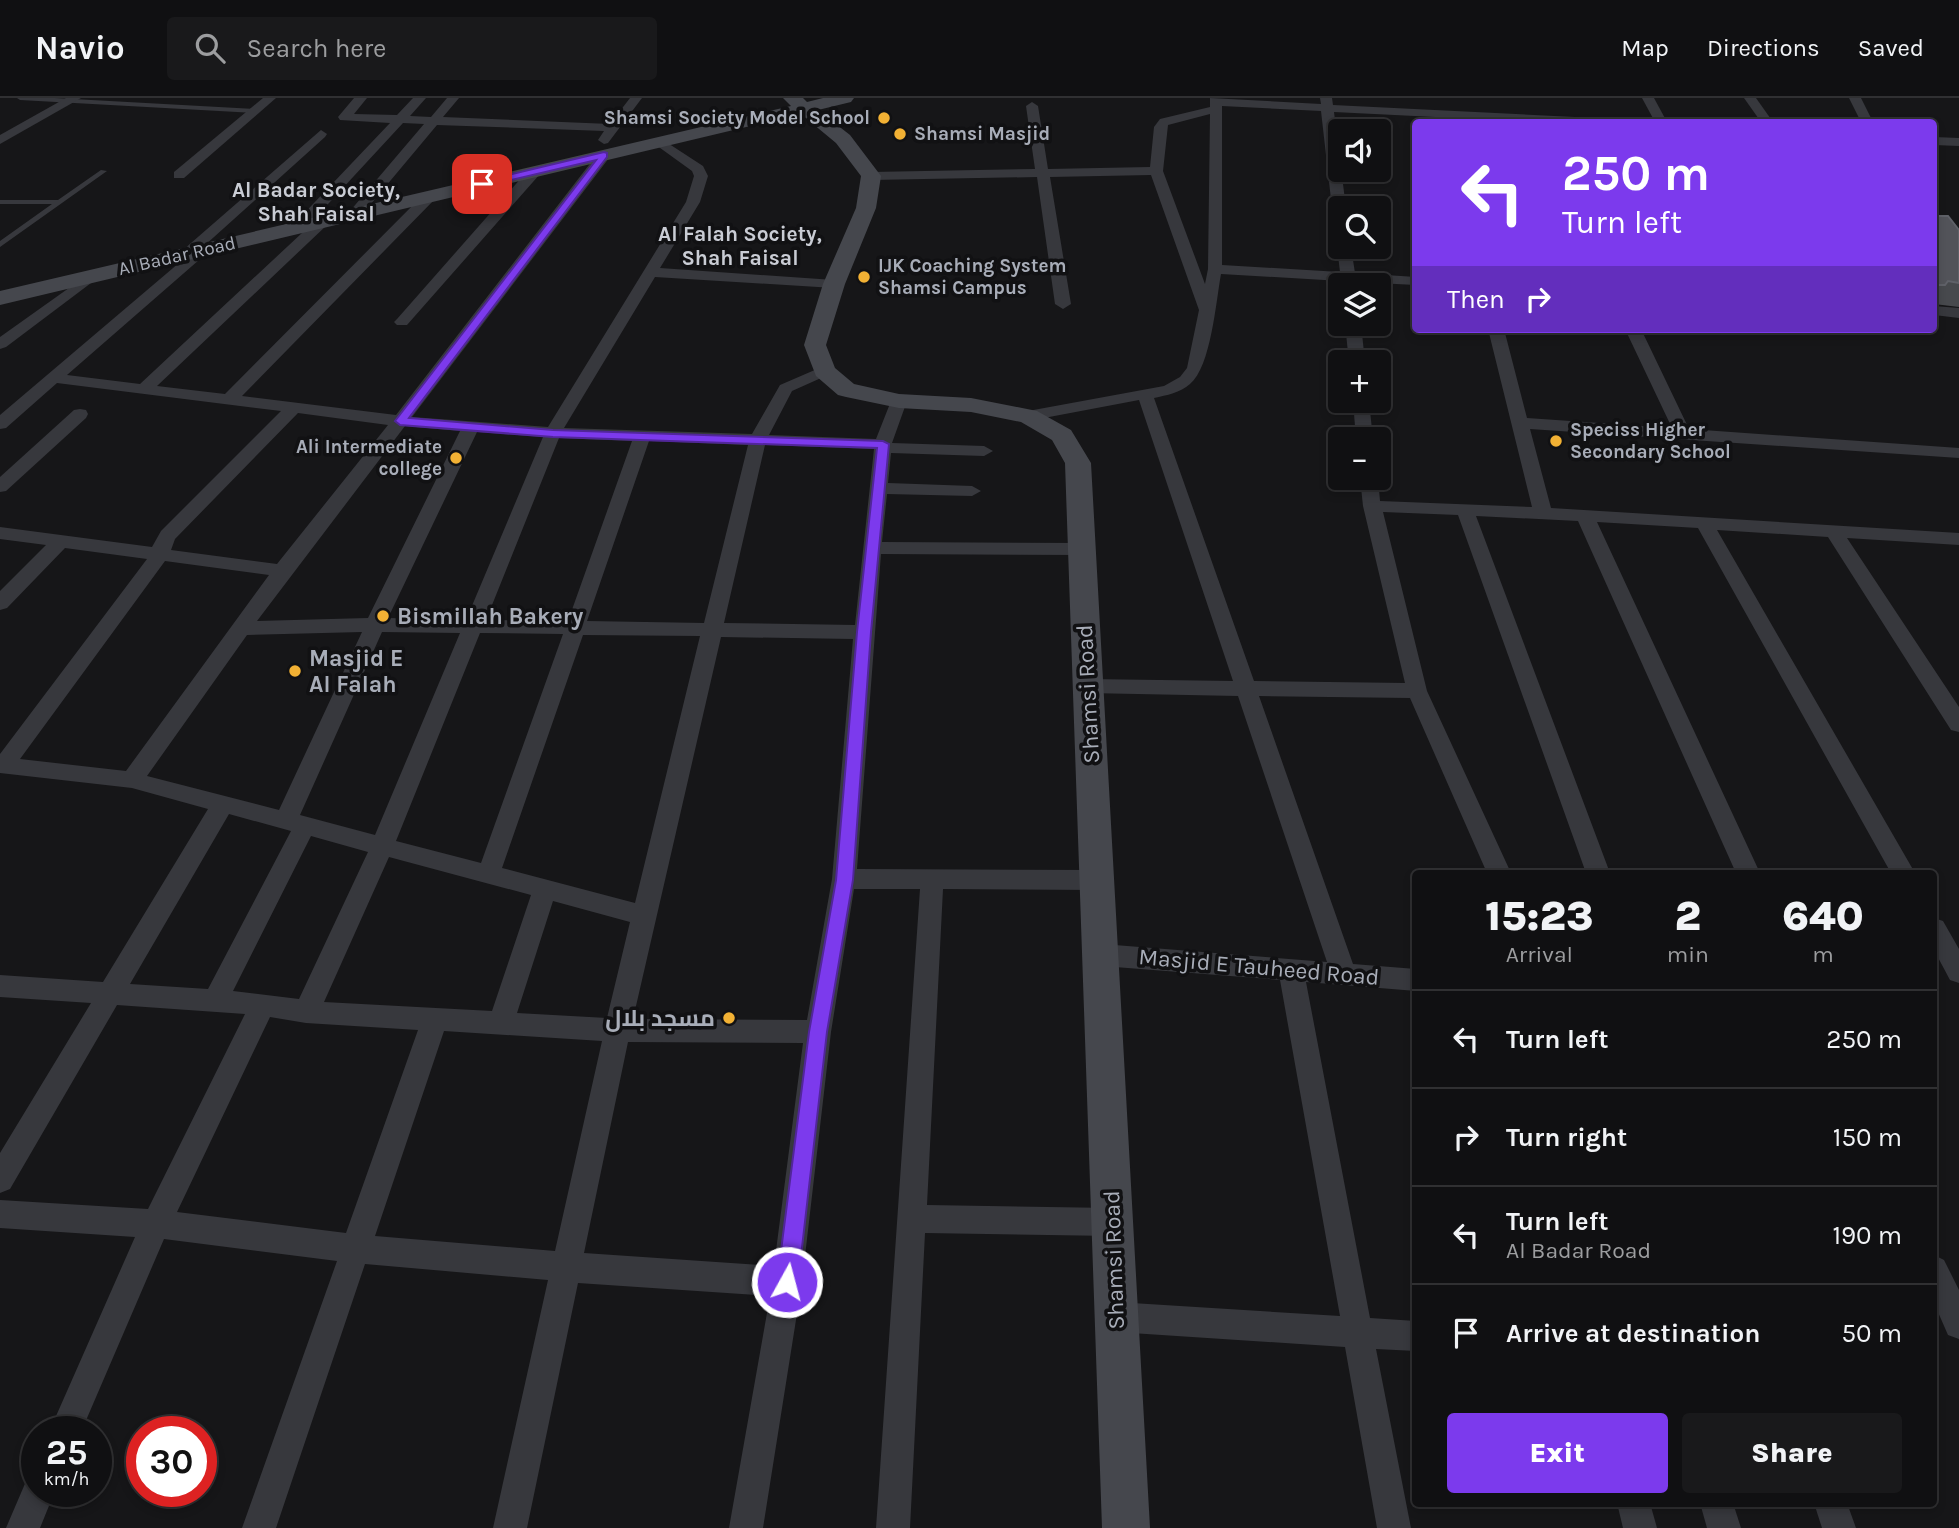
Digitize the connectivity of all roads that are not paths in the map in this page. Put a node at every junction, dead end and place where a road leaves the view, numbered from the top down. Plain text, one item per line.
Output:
1 (20, 98) edge
2 (270, 98) edge
3 (361, 98) edge
4 (420, 98) edge
5 (453, 98) edge
6 (636, 98) edge
7 (845, 98) edge
8 (1437, 98) edge
9 (1648, 98) edge
10 (1750, 98) edge
11 (1855, 98) edge
12 (73, 99) edge
13 (797, 103) edge
14 (1215, 103) edge
15 (1326, 103) edge
16 (1032, 106) dead end
17 (255, 111) junction
18 (1551, 117) edge
19 (1442, 118) edge
20 (400, 119) junction
21 (1569, 119) edge
22 (1659, 119) edge
23 (1765, 119) edge
24 (1866, 119) edge
25 (432, 120) junction
26 (612, 128) junction
27 (321, 134) dead end
28 (0, 140) edge
29 (1937, 141) edge
30 (660, 142) junction
31 (1959, 142) edge
32 (596, 157) junction
33 (103, 171) dead end
34 (1156, 171) junction
35 (535, 172) junction
36 (1043, 172) junction
37 (179, 176) dead end
38 (871, 176) junction
39 (430, 196) junction
40 (1338, 196) edge
41 (0, 202) edge
42 (59, 202) junction
43 (355, 214) junction
44 (322, 222) junction
45 (299, 227) junction
46 (0, 245) edge
47 (195, 252) junction
48 (1215, 269) junction
49 (650, 272) junction
50 (90, 277) junction
51 (1328, 279) edge
52 (1391, 281) edge
53 (1412, 281) edge
54 (834, 284) junction
55 (0, 298) edge
56 (1063, 304) dead end
57 (1207, 310) junction
58 (1937, 311) edge
59 (1959, 313) edge
60 (401, 322) dead end
61 (1497, 333) edge
62 (1635, 333) edge
63 (0, 344) edge
64 (824, 371) junction
65 (53, 378) junction
66 (144, 389) junction
67 (1145, 394) junction
68 (229, 400) junction
69 (899, 401) junction
70 (294, 408) junction
71 (80, 414) dead end
72 (1028, 416) junction
73 (400, 421) junction
74 (1520, 423) junction
75 (0, 424) edge
76 (471, 426) junction
77 (553, 433) junction
78 (1684, 434) junction
79 (643, 435) junction
80 (757, 441) junction
81 (883, 446) junction
82 (984, 451) dead end
83 (1959, 453) edge
84 (0, 487) edge
85 (879, 488) junction
86 (1370, 490) edge
87 (972, 491) dead end
88 (1372, 506) junction
89 (1465, 510) junction
90 (1543, 513) junction
91 (1585, 516) junction
92 (1705, 524) junction
93 (1834, 531) junction
94 (0, 533) edge
95 (61, 541) junction
96 (1956, 543) edge
97 (873, 548) junction
98 (1081, 549) junction
99 (160, 555) junction
100 (282, 571) junction
101 (0, 603) edge
102 (375, 625) junction
103 (474, 626) junction
104 (574, 627) junction
105 (239, 628) junction
106 (711, 629) junction
107 (864, 632) junction
108 (1087, 686) junction
109 (1246, 687) junction
110 (1417, 691) junction
111 (1959, 724) edge
112 (2, 765) edge
113 (132, 780) junction
114 (223, 804) junction
115 (295, 823) junction
116 (382, 846) junction
117 (1498, 870) edge
118 (1597, 870) edge
119 (1747, 870) edge
120 (1901, 870) edge
121 (488, 874) junction
122 (844, 880) junction
123 (932, 880) junction
124 (1098, 880) junction
125 (545, 890) junction
126 (646, 916) junction
127 (1937, 934) edge
128 (1102, 955) junction
129 (1950, 960) edge
130 (1291, 969) junction
131 (1344, 974) junction
132 (1412, 980) edge
133 (0, 986) edge
134 (113, 992) junction
135 (215, 1000) junction
136 (263, 1004) junction
137 (306, 1012) junction
138 (435, 1019) junction
139 (501, 1023) junction
140 (617, 1030) junction
141 (818, 1032) junction
142 (0, 1179) edge
143 (0, 1214) edge
144 (912, 1219) junction
145 (1112, 1222) junction
146 (156, 1224) junction
147 (357, 1248) junction
148 (565, 1267) junction
149 (1937, 1276) edge
150 (787, 1282) junction
151 (1116, 1317) junction
152 (1959, 1324) edge
153 (1357, 1332) junction
154 (1412, 1336) edge
155 (72, 1416) edge
156 (32, 1507) edge
157 (1634, 1507) edge
158 (1717, 1507) edge
159 (1831, 1507) edge
160 (23, 1528) edge
161 (259, 1528) edge
162 (510, 1528) edge
163 (746, 1528) edge
164 (893, 1528) edge
165 (1126, 1528) edge
166 (1394, 1528) edge
167 (1640, 1528) edge
168 (1724, 1528) edge
169 (1839, 1528) edge

1 - 12 lane
2 - 17 street
3 - 20 street
4 - 20 street
5 - 25 street
6 - 26 street
7 - 13 street, Al Badar Road
8 - 19 street
9 - 22 street
10 - 23 street
11 - 24 street
12 - 17 lane
12 - 28 street
13 - 30 street, Al Badar Road
13 - 38 street
14 - 15 street
14 - 34 street
14 - 48 street
15 - 19 street
15 - 40 street
16 - 36 street
17 - 37 street
18 - 19 street
18 - 21 street
20 - 25 street
20 - 45 street
25 - 26 street
25 - 43 street
26 - 32 street
27 - 47 street
29 - 31 street
30 - 32 street, Al Badar Road
30 - 49 street
32 - 35 street, Al Badar Road
32 - 73 street
33 - 42 lane
34 - 36 street
34 - 57 street
35 - 39 street, Al Badar Road
35 - 60 street
36 - 38 street
36 - 56 street
38 - 54 street
39 - 43 street, Al Badar Road
39 - 68 street
41 - 42 lane
42 - 46 lane
43 - 44 street, Al Badar Road
44 - 45 street, Al Badar Road
44 - 66 street
45 - 47 street, Al Badar Road
47 - 50 street, Al Badar Road
47 - 65 street
48 - 51 street
48 - 57 street
49 - 54 street
49 - 77 street
50 - 55 street, Al Badar Road
50 - 63 street
52 - 53 street
54 - 64 street
57 - 67 street
58 - 59 street
61 - 74 street
62 - 78 street
64 - 69 street, Shamsi Road
64 - 80 street
65 - 66 street
65 - 75 street
66 - 68 street
67 - 72 street
67 - 109 street
68 - 70 street
69 - 72 street, Shamsi Road
69 - 81 street
70 - 73 street
70 - 99 street
71 - 84 street
72 - 98 street, Shamsi Road
73 - 76 street
73 - 100 street
74 - 78 street
74 - 90 street
76 - 77 street
76 - 102 street
77 - 79 street
77 - 103 street
78 - 83 street
79 - 80 street
79 - 104 street
80 - 81 street
80 - 106 street
81 - 82 street
81 - 85 street
85 - 87 street
85 - 97 street
86 - 88 street
88 - 89 street
88 - 110 street
89 - 90 street
89 - 118 street
90 - 91 street
91 - 92 street
91 - 119 street
92 - 93 street
92 - 120 street
93 - 96 street
93 - 111 street
94 - 95 street
95 - 99 street
95 - 101 street
97 - 98 street
97 - 107 street
98 - 108 street, Shamsi Road
99 - 100 street
99 - 112 street
100 - 105 street
102 - 103 street
102 - 105 street
102 - 115 street
103 - 104 street
103 - 116 street
104 - 106 street
104 - 121 street
105 - 113 street
106 - 107 street
106 - 126 street
107 - 122 street
108 - 109 street
108 - 124 street, Shamsi Road
109 - 110 street
109 - 131 street
110 - 117 street
112 - 113 street
113 - 114 street
114 - 115 street
114 - 134 street
115 - 116 street
115 - 135 street
116 - 121 street
116 - 137 street
121 - 125 street
122 - 123 street
122 - 141 street
123 - 124 street
123 - 144 street
124 - 128 street, Shamsi Road
125 - 126 street
125 - 139 street
126 - 140 street
127 - 129 street
128 - 130 street, Masjid E Tauheed Road
128 - 145 street, Shamsi Road
130 - 131 street, Masjid E Tauheed Road
130 - 153 street
131 - 132 street, Masjid E Tauheed Road
133 - 134 street
134 - 135 street
134 - 142 street
135 - 136 street
136 - 137 street
136 - 146 street
137 - 138 street
138 - 139 street
138 - 147 street
139 - 140 street
140 - 141 street
140 - 148 street
141 - 150 street
143 - 146 street
144 - 145 street
144 - 164 street
145 - 151 street, Shamsi Road
146 - 147 street
146 - 155 street
147 - 148 street
147 - 161 street
148 - 150 street
148 - 162 street
149 - 152 street
150 - 163 street
151 - 153 street
151 - 165 street, Shamsi Road
153 - 154 street
153 - 166 street
156 - 160 street
157 - 167 street
158 - 168 street
159 - 169 street

